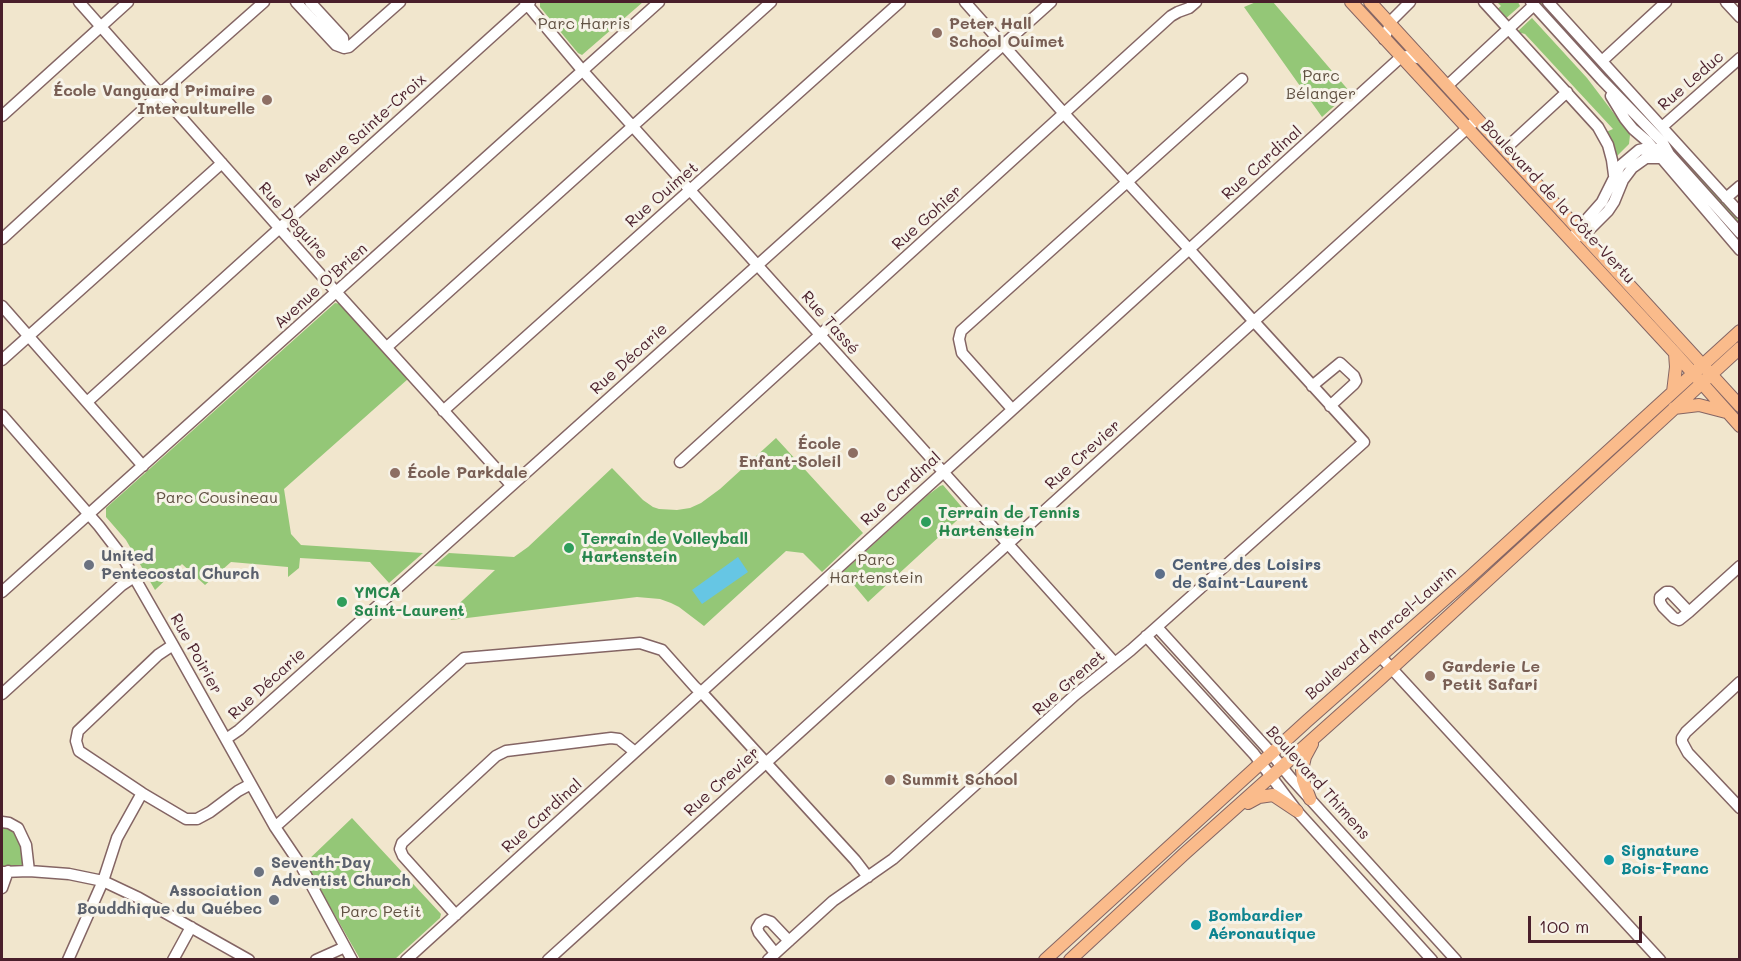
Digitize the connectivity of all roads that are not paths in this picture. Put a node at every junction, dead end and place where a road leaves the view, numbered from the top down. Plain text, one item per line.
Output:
1 (79, 2) edge
2 (128, 2) edge
3 (264, 2) edge
4 (296, 2) edge
5 (310, 2) edge
6 (400, 2) edge
7 (527, 2) edge
8 (659, 2) edge
9 (771, 2) edge
10 (900, 2) edge
11 (965, 2) edge
12 (1051, 2) edge
13 (1196, 2) edge
14 (1351, 2) edge
15 (1370, 2) edge
16 (1410, 2) edge
17 (1484, 2) edge
18 (1548, 2) edge
19 (1666, 2) edge
20 (1726, 2) edge
21 (1533, 3) edge
22 (314, 14) junction
23 (1740, 17) edge
24 (1390, 23) junction
25 (100, 26) junction
26 (1508, 29) junction
27 (1384, 39) junction
28 (1003, 44) junction
29 (1401, 57) junction
30 (1740, 58) edge
31 (1423, 59) junction
32 (1602, 61) junction
33 (582, 70) junction
34 (1242, 79) dead end
35 (1602, 80) junction
36 (1447, 86) junction
37 (1567, 92) junction
38 (160, 94) junction
39 (1064, 113) junction
40 (2, 116) edge
41 (1477, 118) junction
42 (632, 126) junction
43 (1662, 127) junction
44 (1467, 129) junction
45 (1633, 129) junction
46 (1653, 148) junction
47 (1505, 149) junction
48 (1636, 152) junction
49 (1665, 156) junction
50 (222, 163) junction
51 (1614, 175) junction
52 (1128, 182) junction
53 (1740, 186) edge
54 (689, 190) junction
55 (1726, 198) junction
56 (1740, 213) edge
57 (279, 227) junction
58 (1581, 231) junction
59 (1740, 233) edge
60 (2, 239) edge
61 (1571, 242) junction
62 (1189, 249) junction
63 (1740, 250) edge
64 (757, 264) junction
65 (336, 292) junction
66 (2, 306) edge
67 (1254, 322) junction
68 (1740, 332) edge
69 (820, 335) junction
70 (28, 337) junction
71 (387, 347) junction
72 (1740, 348) edge
73 (1675, 353) junction
74 (2, 360) edge
75 (1707, 369) junction
76 (1698, 378) junction
77 (1312, 386) junction
78 (1673, 392) junction
79 (87, 402) junction
80 (1330, 406) junction
81 (1740, 406) edge
82 (1674, 408) junction
83 (1012, 409) junction
84 (443, 411) junction
85 (1727, 412) junction
86 (2, 415) edge
87 (1740, 426) edge
88 (680, 462) dead end
89 (143, 466) junction
90 (943, 471) junction
91 (511, 485) junction
92 (89, 514) junction
93 (1007, 543) junction
94 (1740, 566) edge
95 (134, 577) junction
96 (2, 592) edge
97 (1689, 612) dead end
98 (1157, 627) junction
99 (1146, 636) junction
100 (173, 645) junction
101 (1381, 657) junction
102 (1114, 663) junction
103 (1392, 668) junction
104 (1740, 682) edge
105 (701, 693) junction
106 (2, 694) edge
107 (1326, 727) junction
108 (226, 739) junction
109 (635, 752) junction
110 (1266, 759) junction
111 (766, 763) junction
112 (1281, 766) junction
113 (1271, 776) junction
114 (251, 784) junction
115 (142, 793) junction
116 (1310, 799) junction
117 (1738, 803) edge
118 (1297, 811) junction
119 (1227, 816) junction
120 (2, 822) edge
121 (275, 827) junction
122 (29, 871) junction
123 (5, 872) edge
124 (868, 877) junction
125 (103, 881) junction
126 (2, 888) edge
127 (456, 915) junction
128 (191, 927) junction
129 (789, 940) junction
130 (1065, 941) junction
131 (345, 947) junction
132 (771, 956) edge
133 (1073, 957) edge
134 (68, 960) edge
135 (173, 960) edge
136 (249, 960) edge
137 (315, 960) edge
138 (352, 960) edge
139 (406, 960) edge
140 (548, 960) edge
141 (1045, 960) edge
142 (1432, 960) edge
143 (1456, 960) edge
144 (1660, 960) edge

1 - 25 street, Rue Deguire
2 - 25 street
3 - 38 street
4 - 22 street
5 - 22 street
6 - 22 street
7 - 33 street, Rue Tassé
7 - 57 street, Avenue Sainte-Croix
8 - 33 street, Avenue O'Brien
9 - 42 street
10 - 54 street, Rue Ouimet
11 - 28 street
12 - 28 street, Rue Décarie
13 - 39 street, Rue Gohier
14 - 27 main road, Boulevard de la Côte-Vertu
15 - 24 main road, Boulevard de la Côte-Vertu
16 - 24 street
17 - 26 street
18 - 32 street
19 - 32 street
20 - 23 street
21 - 26 street
21 - 35 street
24 - 27 street
24 - 31 main road, Boulevard de la Côte-Vertu
25 - 38 street, Rue Deguire
25 - 40 street
26 - 36 street
26 - 37 street
27 - 29 main road, Boulevard de la Côte-Vertu
28 - 39 street
28 - 64 street, Rue Décarie
29 - 31 street
29 - 44 main road, Boulevard de la Côte-Vertu
29 - 62 street, Rue Cardinal
30 - 43 street, Rue Leduc
31 - 36 main road, Boulevard de la Côte-Vertu
32 - 43 street
33 - 42 street, Rue Tassé
33 - 65 street, Avenue O'Brien
34 - 52 street
35 - 45 street
35 - 49 street
36 - 41 main road, Boulevard de la Côte-Vertu
37 - 47 street
37 - 51 street
38 - 50 street, Rue Deguire
38 - 60 street
39 - 52 street
39 - 69 street, Rue Gohier
41 - 44 street, Rue Crevier
41 - 47 main road, Boulevard de la Côte-Vertu
42 - 54 street, Rue Tassé
42 - 71 street
43 - 55 street
44 - 61 main road, Boulevard de la Côte-Vertu
44 - 67 street, Rue Crevier
45 - 46 street
45 - 48 street
46 - 48 street
46 - 49 street
47 - 58 main road, Boulevard de la Côte-Vertu
48 - 51 street
49 - 58 street
49 - 59 street
49 - 63 street
50 - 57 street, Rue Deguire
50 - 70 street
51 - 58 street
52 - 62 street
52 - 83 street
53 - 55 street
54 - 64 street, Rue Tassé
54 - 84 street, Rue Ouimet
55 - 56 street
57 - 65 street, Rue Deguire
57 - 79 street, Avenue Sainte-Croix
58 - 61 street
58 - 75 main road, Boulevard de la Côte-Vertu
61 - 73 main road, Boulevard de la Côte-Vertu
62 - 67 street
62 - 83 street, Rue Cardinal
64 - 69 street, Rue Tassé
64 - 91 street, Rue Décarie
65 - 71 street, Rue Deguire
65 - 89 street, Avenue O'Brien
66 - 70 street
67 - 77 street
67 - 93 street, Rue Crevier
68 - 75 main road, Boulevard Marcel-Laurin
69 - 88 street, Rue Gohier
69 - 90 street, Rue Tassé
70 - 74 street
70 - 79 street
71 - 84 street, Rue Deguire
72 - 75 main road, Boulevard Marcel-Laurin
73 - 76 main road, Boulevard de la Côte-Vertu
73 - 78 main road
75 - 76 main road, Boulevard Marcel-Laurin
75 - 81 main road, Boulevard de la Côte-Vertu
76 - 78 main road, Boulevard Marcel-Laurin
76 - 82 main road, Boulevard Marcel-Laurin
76 - 85 main road, Boulevard de la Côte-Vertu
77 - 80 street
77 - 80 street
78 - 101 main road, Boulevard Marcel-Laurin
79 - 89 street
80 - 98 street, Rue Grenet
82 - 85 main road
82 - 103 main road, Boulevard Marcel-Laurin
83 - 90 street, Rue Cardinal
84 - 91 street, Rue Deguire
85 - 87 main road, Boulevard de la Côte-Vertu
86 - 92 street, Rue Poirier
89 - 92 street, Avenue O'Brien
90 - 93 street, Rue Tassé
90 - 105 street, Rue Cardinal
91 - 108 street, Rue Décarie
92 - 95 street, Rue Poirier
92 - 96 street, Avenue O'Brien
93 - 102 street, Rue Tassé
93 - 111 street, Rue Crevier
94 - 97 street
95 - 100 street, Rue Poirier
95 - 106 street
98 - 99 street, Rue Grenet
98 - 110 street, Boulevard Thimens
99 - 102 street, Rue Grenet
99 - 110 street, Boulevard Thimens
100 - 108 street, Rue Poirier
100 - 115 street
101 - 103 street
101 - 110 main road, Boulevard Marcel-Laurin
102 - 124 street, Rue Grenet
103 - 107 main road, Boulevard Marcel-Laurin
103 - 144 street
104 - 117 street
105 - 109 street, Rue Cardinal
105 - 111 street
105 - 121 street
107 - 112 main road, Boulevard Marcel-Laurin
107 - 116 main road
108 - 114 street, Rue Poirier
109 - 127 street, Rue Cardinal
109 - 127 street
110 - 112 street, Boulevard Thimens
110 - 113 street, Boulevard Thimens
110 - 130 main road, Boulevard Marcel-Laurin
111 - 124 street
111 - 140 street, Rue Crevier
112 - 113 main road, Boulevard Marcel-Laurin
112 - 116 street, Boulevard Thimens
113 - 118 street, Boulevard Thimens
113 - 119 main road, Boulevard Marcel-Laurin
114 - 115 street
114 - 121 street, Rue Poirier
115 - 125 street
116 - 143 street, Boulevard Thimens
118 - 119 main road
118 - 142 street, Boulevard Thimens
119 - 133 main road, Boulevard Marcel-Laurin
120 - 122 street
121 - 131 street, Rue Poirier
122 - 123 street
122 - 125 street
123 - 126 street
124 - 129 street, Rue Grenet
125 - 128 street
125 - 134 street
127 - 139 street, Rue Cardinal
128 - 135 street
128 - 136 street
129 - 132 street, Rue Grenet
129 - 132 street, Rue Grenet
130 - 133 main road
130 - 141 main road, Boulevard Marcel-Laurin
131 - 137 street
131 - 138 street, Rue Poirier

